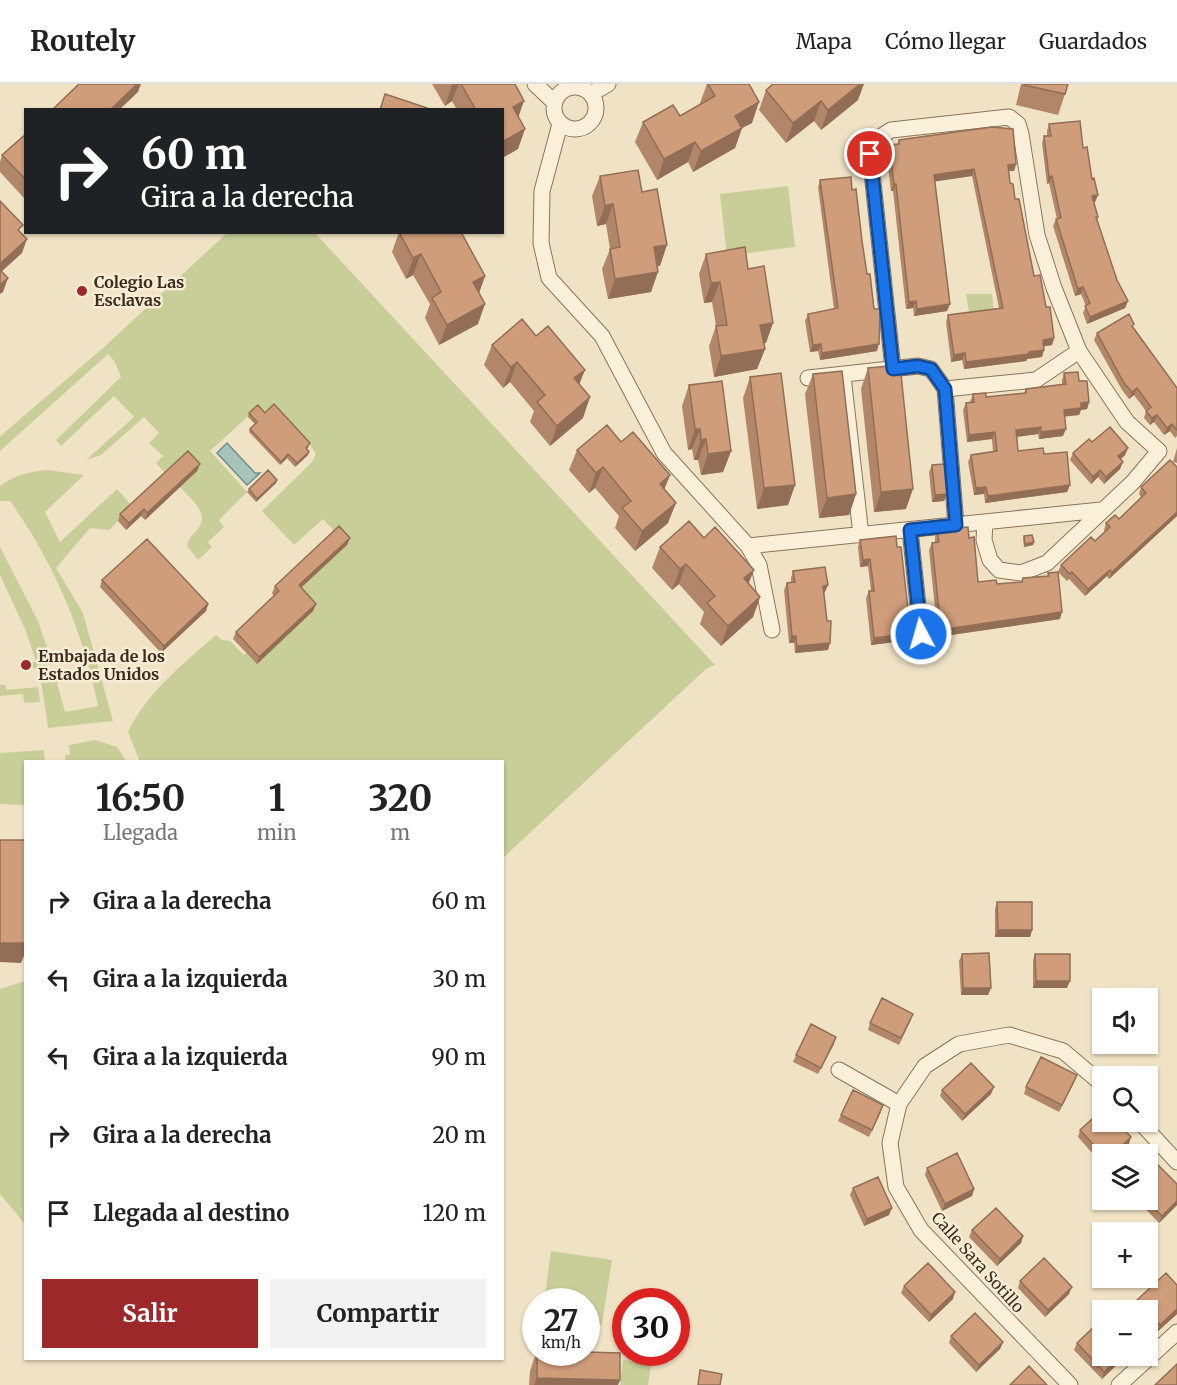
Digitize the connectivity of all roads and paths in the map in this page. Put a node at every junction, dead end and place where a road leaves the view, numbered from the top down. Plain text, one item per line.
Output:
1 (535, 84) edge
2 (608, 84) edge
3 (563, 86) edge
4 (591, 94) junction
5 (554, 102) junction
6 (560, 124) junction
7 (1079, 351) junction
8 (893, 369) junction
9 (843, 376) junction
10 (808, 378) dead end
11 (945, 389) junction
12 (1101, 510) junction
13 (985, 522) junction
14 (956, 525) junction
15 (910, 530) junction
16 (861, 535) junction
17 (748, 546) junction
18 (772, 630) dead end
19 (921, 634) dead end
20 (839, 1070) dead end
21 (1092, 1076) edge
22 (899, 1104) junction
23 (1149, 1132) edge
24 (1177, 1162) edge
25 (1177, 1332) edge
26 (1070, 1385) edge
27 (1119, 1385) edge

1 - 5 street
2 - 4 street
3 - 4 street
3 - 5 street
4 - 6 street
5 - 6 street
6 - 17 street
7 - 8 street
7 - 11 street
7 - 12 street
8 - 9 street
8 - 11 street
9 - 10 street
9 - 16 street
11 - 14 street
12 - 13 street
12 - 13 street
13 - 14 street
14 - 15 street
15 - 16 street
15 - 19 street
16 - 17 street
17 - 18 street
20 - 22 street
21 - 22 street, Calle Sara Sotillo
22 - 26 street, Calle Sara Sotillo
23 - 24 street
25 - 27 street

